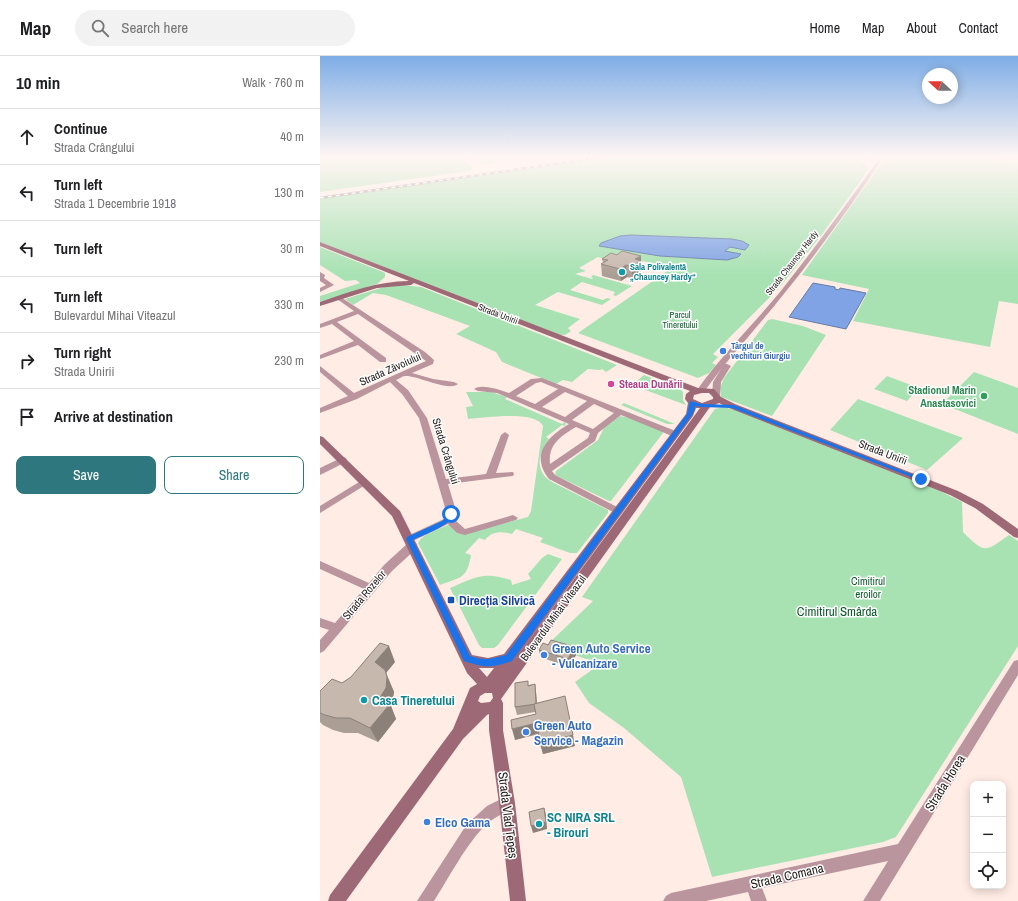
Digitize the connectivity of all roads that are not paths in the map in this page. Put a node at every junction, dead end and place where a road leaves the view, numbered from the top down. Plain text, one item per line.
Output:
1 (854, 196) edge
2 (320, 244) edge
3 (388, 271) junction
4 (320, 274) edge
5 (376, 286) junction
6 (427, 286) junction
7 (320, 290) edge
8 (339, 298) junction
9 (320, 304) edge
10 (358, 312) junction
11 (332, 322) junction
12 (757, 322) junction
13 (320, 326) edge
14 (359, 342) junction
15 (320, 357) edge
16 (383, 360) dead end
17 (320, 368) edge
18 (407, 374) junction
19 (392, 380) junction
20 (454, 384) dead end
21 (478, 389) dead end
22 (564, 389) junction
23 (695, 394) junction
24 (354, 396) junction
25 (510, 396) junction
26 (593, 401) junction
27 (713, 401) junction
28 (536, 407) junction
29 (320, 411) edge
30 (620, 412) junction
31 (566, 420) junction
32 (575, 424) junction
33 (594, 432) junction
34 (675, 434) junction
35 (504, 436) dead end
36 (320, 439) edge
37 (342, 460) junction
38 (547, 470) junction
39 (320, 472) edge
40 (510, 474) dead end
41 (490, 476) junction
42 (364, 482) junction
43 (443, 482) junction
44 (320, 510) edge
45 (618, 511) junction
46 (513, 518) dead end
47 (449, 519) junction
48 (1018, 534) edge
49 (411, 543) junction
50 (320, 565) edge
51 (371, 588) junction
52 (320, 622) edge
53 (336, 628) junction
54 (320, 648) edge
55 (509, 658) junction
56 (469, 664) junction
57 (1018, 665) edge
58 (485, 698) junction
59 (507, 803) junction
60 (903, 850) junction
61 (753, 884) junction
62 (336, 901) edge
63 (425, 901) edge
64 (518, 901) edge
65 (671, 901) edge
66 (759, 901) edge
67 (871, 901) edge

1 - 12 street, Strada Chauncey Hardy
2 - 3 main road, Strada Unirii
3 - 5 main road
3 - 6 main road, Strada Unirii
4 - 7 street
5 - 6 main road
5 - 8 main road
6 - 23 main road, Strada Unirii
8 - 9 main road
8 - 10 street, Strada Zăvoiului
10 - 11 street
10 - 18 street, Strada Zăvoiului
11 - 13 street
11 - 14 street
12 - 23 street, Strada Chauncey Hardy
12 - 27 street, Strada Chauncey Hardy
14 - 15 street
14 - 16 street
17 - 24 street
18 - 19 street, Strada Zăvoiului
18 - 20 street
19 - 24 street, Strada Zăvoiului
19 - 43 street, Strada Crângului
21 - 25 street
22 - 25 street
22 - 26 street
22 - 28 street
23 - 27 main road
23 - 27 main road
23 - 34 main road, Bulevardul Mihai Viteazul
24 - 29 street, Strada Zăvoiului
25 - 28 street
26 - 30 street
26 - 31 street
27 - 48 main road, Strada Unirii
27 - 58 main road, Bulevardul Mihai Viteazul
28 - 31 street
30 - 33 street
30 - 34 street
31 - 32 street
32 - 33 street
32 - 38 street
33 - 38 street
34 - 45 main road, Bulevardul Mihai Viteazul
35 - 41 street
36 - 37 main road, Strada Vlad Țepeș
37 - 39 street
37 - 42 main road, Strada Vlad Țepeș
38 - 45 street
40 - 41 street
41 - 43 street
42 - 44 street
42 - 49 main road, Strada Vlad Țepeș
43 - 47 street, Strada Crângului
45 - 55 main road, Bulevardul Mihai Viteazul
46 - 47 street
47 - 49 street
49 - 51 street, Strada Rozelor
49 - 56 main road, Strada Vlad Țepeș
50 - 51 street
51 - 53 street, Strada Rozelor
52 - 53 street
53 - 54 street, Strada Rozelor
55 - 56 main road
55 - 58 main road, Bulevardul Mihai Viteazul
56 - 58 main road, Strada Vlad Țepeș
57 - 60 street, Strada Horea
58 - 59 main road, Strada Vlad Țepeș
58 - 62 main road, Bulevardul Mihai Viteazul
59 - 63 street
59 - 64 main road, Strada Vlad Țepeș
60 - 61 street, Strada Comana
60 - 67 street, Strada Horea
61 - 65 street, Strada Comana
61 - 66 street

